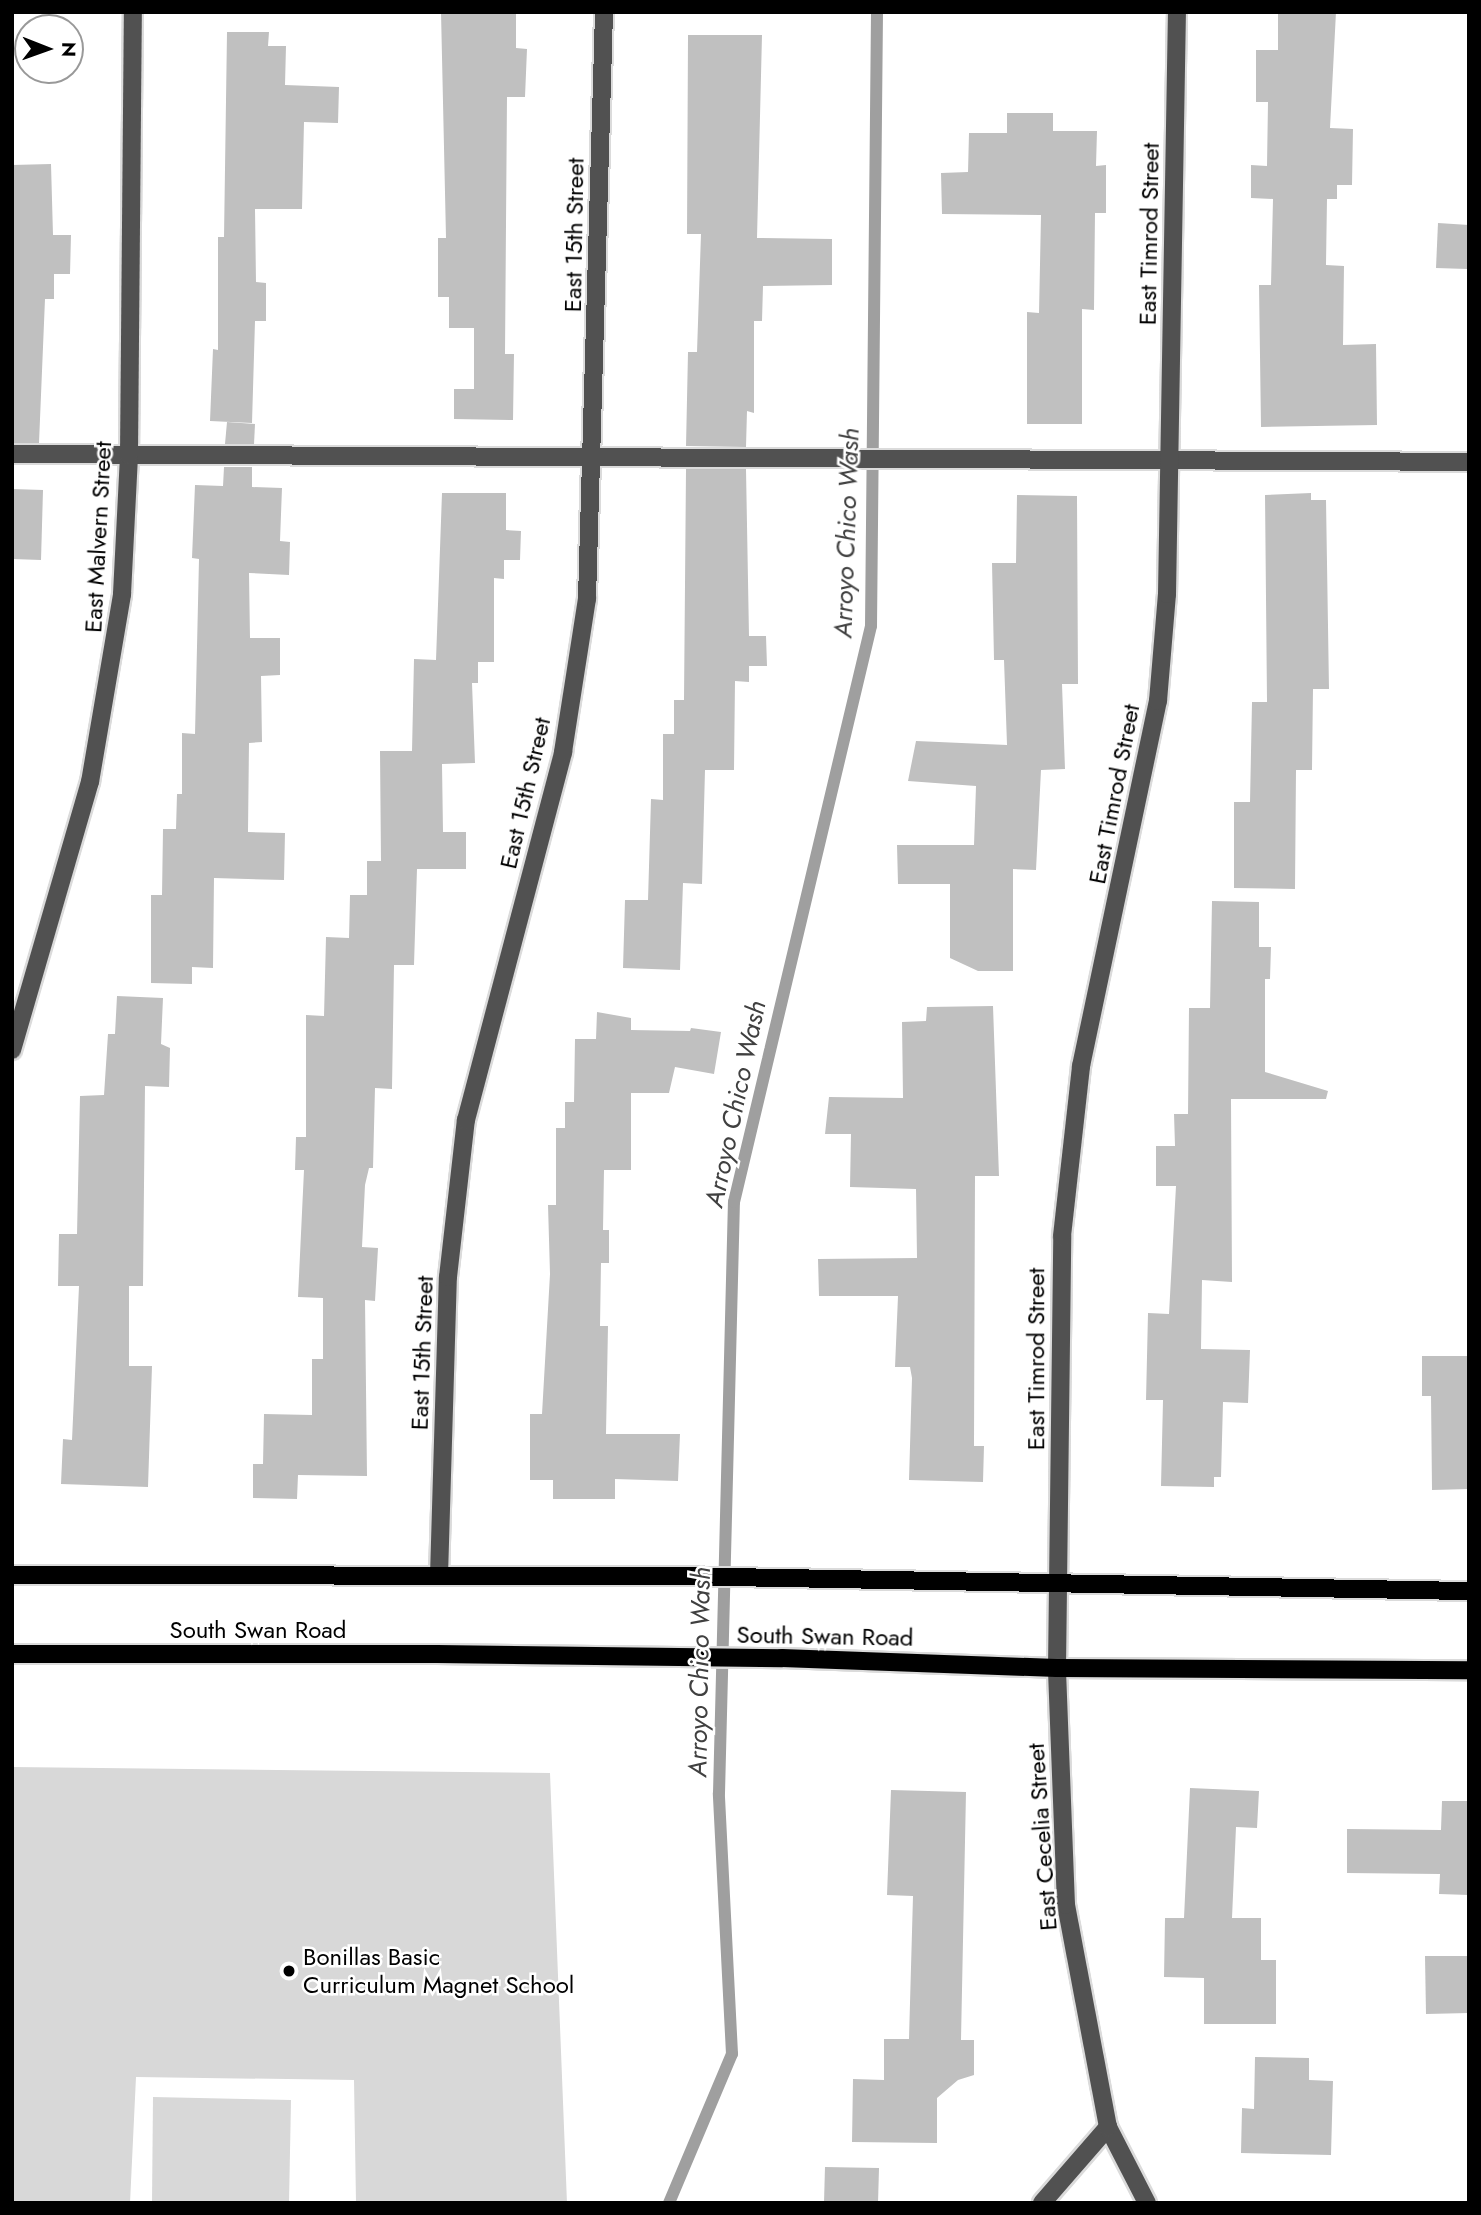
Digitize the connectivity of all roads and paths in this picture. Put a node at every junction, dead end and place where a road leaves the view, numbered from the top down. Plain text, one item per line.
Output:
1 (133, 12) edge
2 (604, 12) edge
3 (1177, 12) edge
4 (12, 454) edge
5 (128, 455) junction
6 (593, 460) junction
7 (1170, 462) junction
8 (1469, 462) edge
9 (12, 1050) edge
10 (12, 1575) edge
11 (439, 1576) junction
12 (1059, 1582) junction
13 (1469, 1591) edge
14 (12, 1654) edge
15 (1057, 1668) junction
16 (1469, 1670) edge
17 (1108, 2127) junction
18 (1042, 2203) edge
19 (1147, 2203) edge

1 - 5 street, East Malvern Street
2 - 6 street, East 15th Street
3 - 7 street, East Timrod Street
4 - 5 street
5 - 6 street
5 - 9 street, East Malvern Street
6 - 7 street
6 - 11 street, East 15th Street
7 - 8 street
7 - 12 street, East Timrod Street
10 - 11 main road
11 - 12 main road
12 - 13 main road
12 - 15 street, East Cecelia Street
14 - 15 main road, South Swan Road
15 - 16 main road, South Swan Road
15 - 17 street, East Cecelia Street
17 - 18 street
17 - 19 street, East Cecelia Street

